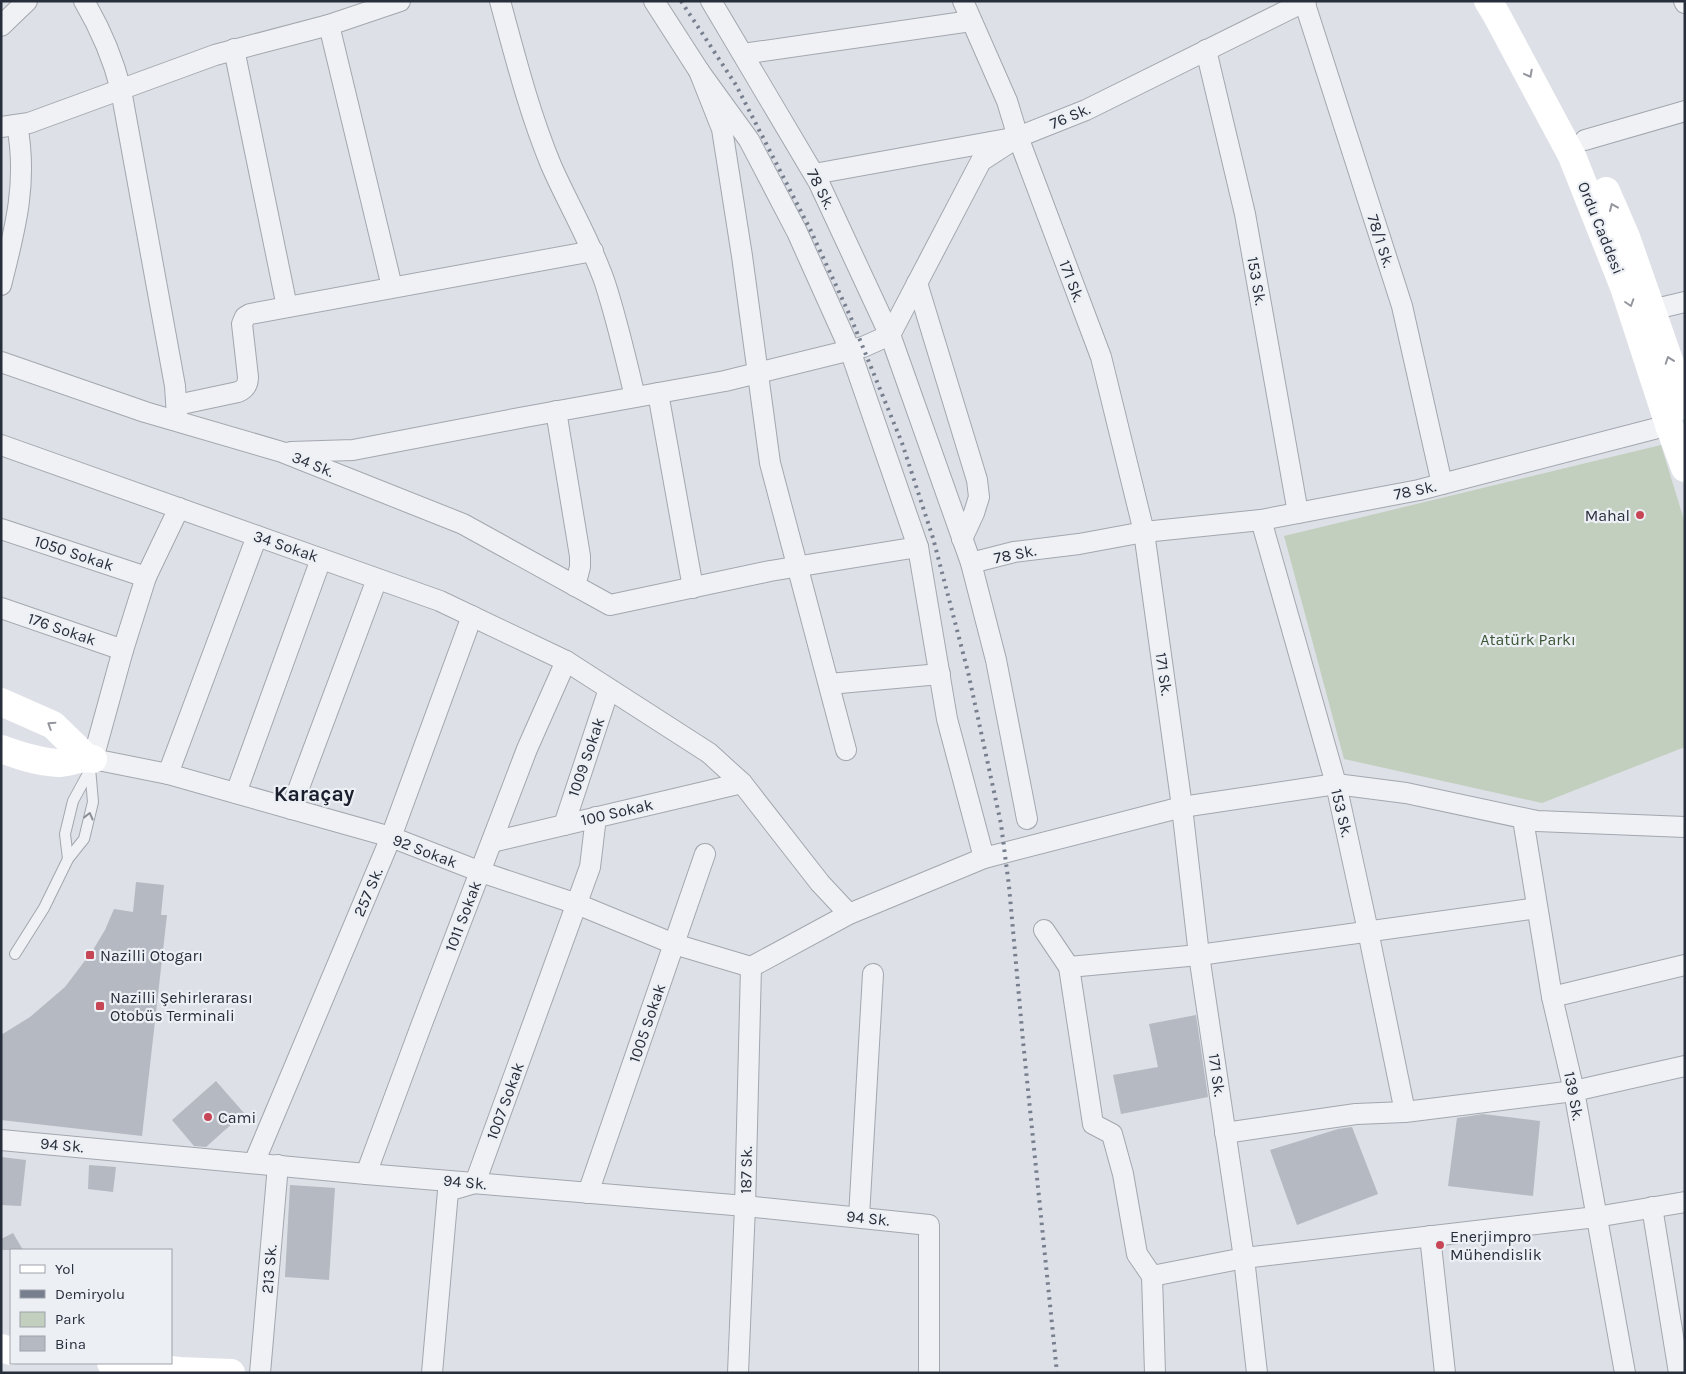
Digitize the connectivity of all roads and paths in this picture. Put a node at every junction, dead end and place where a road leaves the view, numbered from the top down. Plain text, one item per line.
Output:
1 (26, 1) edge
2 (84, 1) edge
3 (400, 1) edge
4 (500, 1) edge
5 (654, 1) edge
6 (712, 1) edge
7 (963, 1) edge
8 (1488, 1) edge
9 (1509, 1) edge
10 (1305, 2) edge
11 (970, 21) junction
12 (329, 25) junction
13 (1, 26) edge
14 (234, 49) junction
15 (1206, 50) junction
16 (743, 54) junction
17 (699, 71) junction
18 (121, 90) junction
19 (1685, 112) edge
20 (9, 126) edge
21 (1018, 137) junction
22 (1584, 140) junction
23 (814, 174) junction
24 (593, 251) junction
25 (917, 283) junction
26 (1, 285) edge
27 (392, 287) junction
28 (1685, 302) edge
29 (287, 307) junction
30 (1651, 310) junction
31 (890, 335) junction
32 (850, 350) junction
33 (1, 362) edge
34 (758, 373) junction
35 (658, 393) junction
36 (635, 397) junction
37 (556, 411) junction
38 (177, 413) junction
39 (1677, 416) edge
40 (1, 445) edge
41 (282, 452) junction
42 (1685, 468) edge
43 (1442, 484) junction
44 (179, 508) junction
45 (1298, 513) junction
46 (1261, 520) junction
47 (1, 529) edge
48 (1144, 532) junction
49 (257, 536) junction
50 (962, 539) junction
51 (918, 547) junction
52 (321, 559) junction
53 (971, 564) junction
54 (798, 567) junction
55 (146, 577) junction
56 (377, 579) junction
57 (575, 586) junction
58 (693, 588) junction
59 (1, 608) edge
60 (472, 616) junction
61 (123, 650) junction
62 (566, 661) junction
63 (940, 674) junction
64 (829, 684) junction
65 (609, 689) junction
66 (3, 704) edge
67 (1, 749) edge
68 (846, 750) dead end
69 (90, 762) junction
70 (168, 774) junction
71 (742, 783) junction
72 (1336, 784) junction
73 (236, 793) junction
74 (1182, 808) junction
75 (291, 809) junction
76 (596, 817) junction
77 (1523, 819) junction
78 (1027, 820) dead end
79 (564, 825) junction
80 (1678, 826) edge
81 (391, 837) junction
82 (492, 842) junction
83 (705, 854) dead end
84 (984, 858) junction
85 (68, 859) junction
86 (481, 872) junction
87 (577, 904) junction
88 (1538, 908) junction
89 (849, 914) junction
90 (1044, 930) dead end
91 (1368, 931) junction
92 (674, 944) junction
93 (15, 954) dead end
94 (1199, 955) junction
95 (1685, 965) edge
96 (751, 967) junction
97 (1069, 967) junction
98 (873, 974) dead end
99 (1552, 997) junction
100 (1685, 1066) edge
101 (1574, 1091) junction
102 (1405, 1112) junction
103 (1225, 1133) junction
104 (1, 1140) edge
105 (254, 1163) junction
106 (278, 1165) junction
107 (366, 1174) junction
108 (475, 1183) junction
109 (588, 1193) junction
110 (1685, 1202) edge
111 (745, 1206) junction
112 (1652, 1207) junction
113 (859, 1217) junction
114 (1596, 1217) junction
115 (1430, 1236) junction
116 (1244, 1258) junction
117 (1152, 1276) junction
118 (119, 1364) edge
119 (231, 1373) edge
120 (260, 1373) edge
121 (432, 1373) edge
122 (738, 1373) edge
123 (929, 1373) edge
124 (1155, 1373) edge
125 (1257, 1373) edge
126 (1445, 1373) edge
127 (1625, 1373) edge
128 (1679, 1373) edge

1 - 13 street
2 - 18 street
3 - 12 street
4 - 24 street
5 - 17 street
6 - 16 street, 78 Sk.
7 - 11 street, 171 Sk.
8 -> 39 main road, Ordu Caddesi
9 - 22 main road, Ordu Caddesi
10 - 15 street, 76 Sk.
10 - 43 street, 78/1 Sk.
11 - 16 street
11 - 21 street, 171 Sk.
12 - 14 street
12 - 27 street
14 - 18 street
14 - 29 street
15 - 21 street, 76 Sk.
15 - 45 street, 153 Sk.
16 - 23 street, 78 Sk.
17 - 32 street
17 - 34 street
18 - 20 street
18 - 38 street
19 - 22 street
20 - 26 street
21 - 23 street, 76 Sk.
21 - 25 street
21 - 48 street, 171 Sk.
30 -> 22 main road, Ordu Caddesi
23 - 31 street, 78 Sk.
24 - 27 street
24 - 36 street
25 - 31 street
25 - 50 street
27 - 29 street
28 - 30 street
29 - 38 street
39 -> 30 main road, Ordu Caddesi
31 - 32 street
31 - 50 street, 78 Sk.
32 - 34 street
32 - 51 street
33 - 38 street, 34 Sk.
34 - 35 street
34 - 54 street
35 - 36 street
35 - 58 street
36 - 37 street
37 - 41 street
37 - 57 street
38 - 41 street, 34 Sk.
39 - 42 main road, Ordu Caddesi
39 - 43 street, 78 Sk.
40 - 44 street, 34 Sokak
41 - 57 street, 34 Sk.
43 - 45 street, 78 Sk.
44 - 49 street, 34 Sokak
44 - 55 street
45 - 46 street, 78 Sk.
46 - 48 street, 78 Sk.
46 - 72 street, 153 Sk.
47 - 55 street, 1050 Sokak
48 - 53 street, 78 Sk.
48 - 74 street, 171 Sk.
49 - 52 street, 34 Sokak
49 - 70 street
50 - 53 street, 78 Sk.
51 - 54 street
51 - 63 street
52 - 56 street, 34 Sokak
52 - 73 street
53 - 78 street
54 - 58 street
54 - 64 street
55 - 61 street
56 - 60 street, 34 Sokak
56 - 75 street
57 - 58 street, 34 Sk.
59 - 61 street, 176 Sokak
60 - 62 street, 34 Sokak
60 - 81 street, 257 Sk.
61 - 69 street
62 - 65 street, 34 Sokak
62 - 82 street, 1011 Sokak
63 - 64 street
63 - 84 street
64 - 68 street
65 - 71 street, 34 Sokak
65 - 79 street, 1009 Sokak
69 -> 66 main road
67 - 69 main road
69 - 70 street, 92 Sokak
69 - 85 lane
85 -> 69 lane
70 - 73 street, 92 Sokak
71 - 76 street, 100 Sokak
71 - 89 street, 34 Sokak
72 - 74 street
72 - 77 street
72 - 91 street, 153 Sk.
73 - 75 street, 92 Sokak
74 - 84 street
74 - 94 street, 171 Sk.
75 - 81 street, 92 Sokak
76 - 79 street, 100 Sokak
76 - 87 street, 1007 Sokak
77 - 80 street
77 - 88 street, 139 Sk.
79 - 82 street, 100 Sokak
81 - 86 street, 92 Sokak
81 - 105 street, 257 Sk.
82 - 86 street, 1011 Sokak
83 - 92 street, 1005 Sokak
84 - 89 street
85 - 93 lane
86 - 87 street, 92 Sokak
86 - 107 street, 1011 Sokak
87 - 92 street, 92 Sokak
87 - 108 street, 1007 Sokak
88 - 91 street
88 - 99 street, 139 Sk.
89 - 96 street
90 - 97 street
91 - 94 street
91 - 102 street, 153 Sk.
92 - 96 street, 92 Sokak
92 - 109 street, 1005 Sokak
94 - 97 street
94 - 103 street, 171 Sk.
95 - 99 street
96 - 111 street, 187 Sk.
97 - 117 street
98 - 113 street
99 - 101 street, 139 Sk.
100 - 101 street
101 - 102 street
101 - 114 street, 139 Sk.
102 - 103 street
103 - 116 street, 171 Sk.
104 - 105 street, 94 Sk.
105 - 106 street, 94 Sk.
106 - 107 street, 94 Sk.
106 - 120 street, 213 Sk.
107 - 108 street, 94 Sk.
108 - 109 street, 94 Sk.
108 - 121 street
109 - 111 street, 94 Sk.
110 - 112 street
111 - 113 street, 94 Sk.
111 - 122 street, 187 Sk.
112 - 114 street
112 - 128 street
113 - 123 street, 94 Sk.
114 - 115 street
114 - 127 street, 139 Sk.
115 - 116 street
115 - 126 street
116 - 117 street
116 - 125 street, 171 Sk.
117 - 124 street
118 - 119 main road

